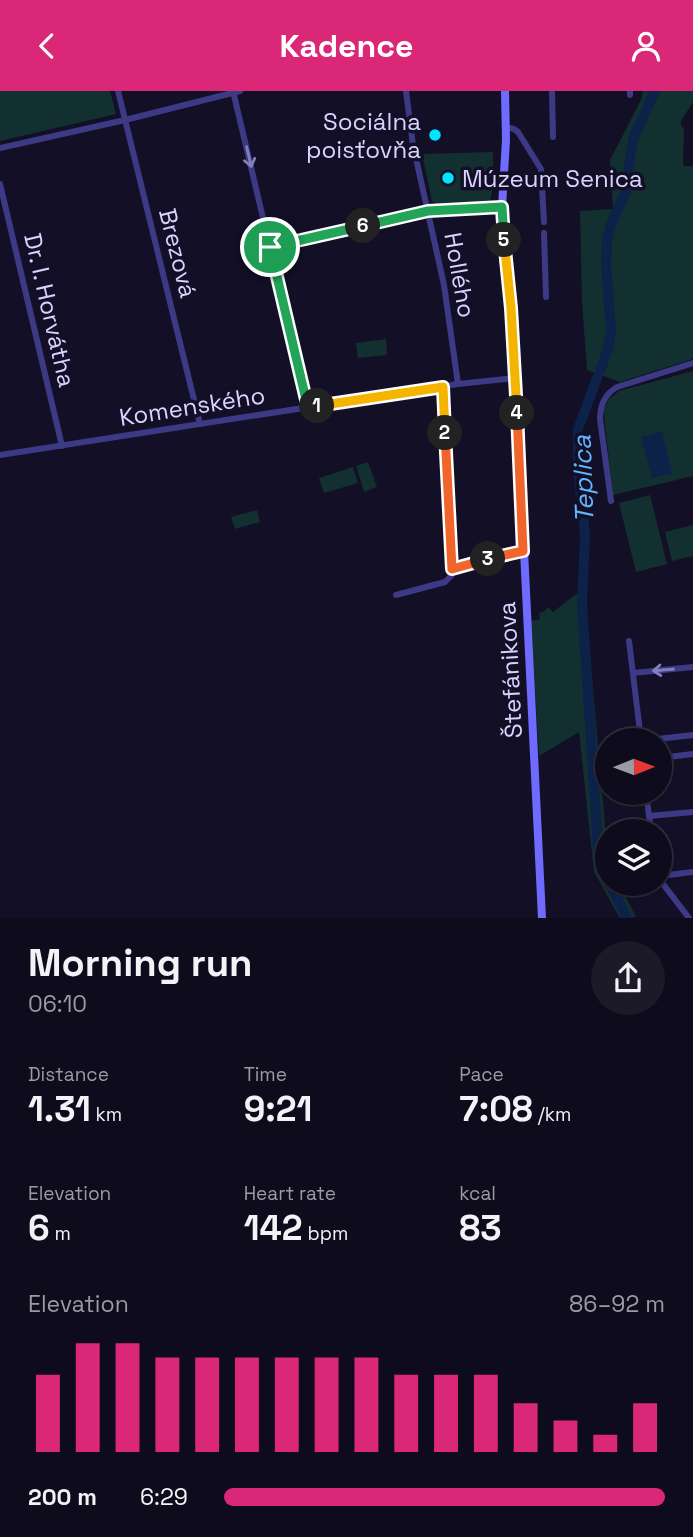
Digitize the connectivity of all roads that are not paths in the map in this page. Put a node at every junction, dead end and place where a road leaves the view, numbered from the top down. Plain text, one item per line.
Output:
1 (118, 91) edge
2 (406, 91) edge
3 (505, 91) edge
4 (552, 91) edge
5 (236, 92) edge
6 (125, 120) junction
7 (506, 127) junction
8 (552, 137) dead end
9 (0, 148) edge
10 (0, 184) edge
11 (502, 207) junction
12 (428, 211) junction
13 (544, 222) dead end
14 (544, 233) dead end
15 (270, 247) junction
16 (546, 297) dead end
17 (693, 363) edge
18 (515, 378) junction
19 (458, 384) junction
20 (443, 387) junction
21 (308, 408) junction
22 (200, 424) junction
23 (62, 446) junction
24 (0, 455) edge
25 (611, 501) dead end
26 (523, 551) junction
27 (452, 569) junction
28 (396, 595) dead end
29 (629, 642) dead end
30 (693, 667) edge
31 (633, 673) junction
32 (639, 728) edge
33 (693, 735) edge
34 (672, 737) edge
35 (693, 754) edge
36 (672, 757) edge
37 (648, 805) edge
38 (693, 812) edge
39 (649, 817) joint
40 (693, 871) edge
41 (672, 875) edge
42 (672, 895) edge
43 (542, 918) edge
44 (689, 918) edge

1 - 6 street, Brezová
2 - 12 street, Hollého
3 - 7 street, Štefánikova
4 - 8 street
5 - 6 street
5 -> 15 street
6 - 9 street
6 - 22 street, Brezová
7 - 11 street, Štefánikova
7 - 13 street
10 - 23 street, Dr. I. Horvátha
11 - 12 street
11 - 18 street, Štefánikova
12 - 15 street
12 - 19 street, Hollého
14 - 16 street
15 - 21 street
17 - 25 street
18 - 19 street, Komenského
18 - 26 street, Štefánikova
19 - 20 street, Komenského
20 - 21 street, Komenského
20 - 27 street
21 - 22 street, Komenského
22 - 23 street, Komenského
23 - 24 street, Komenského
26 - 27 street
26 - 43 street, Štefánikova
27 - 28 street
29 - 31 street
30 -> 31 street
31 - 32 street
33 - 34 street
35 - 36 street
37 - 39 street
38 - 39 street
40 - 41 street
42 - 44 street

